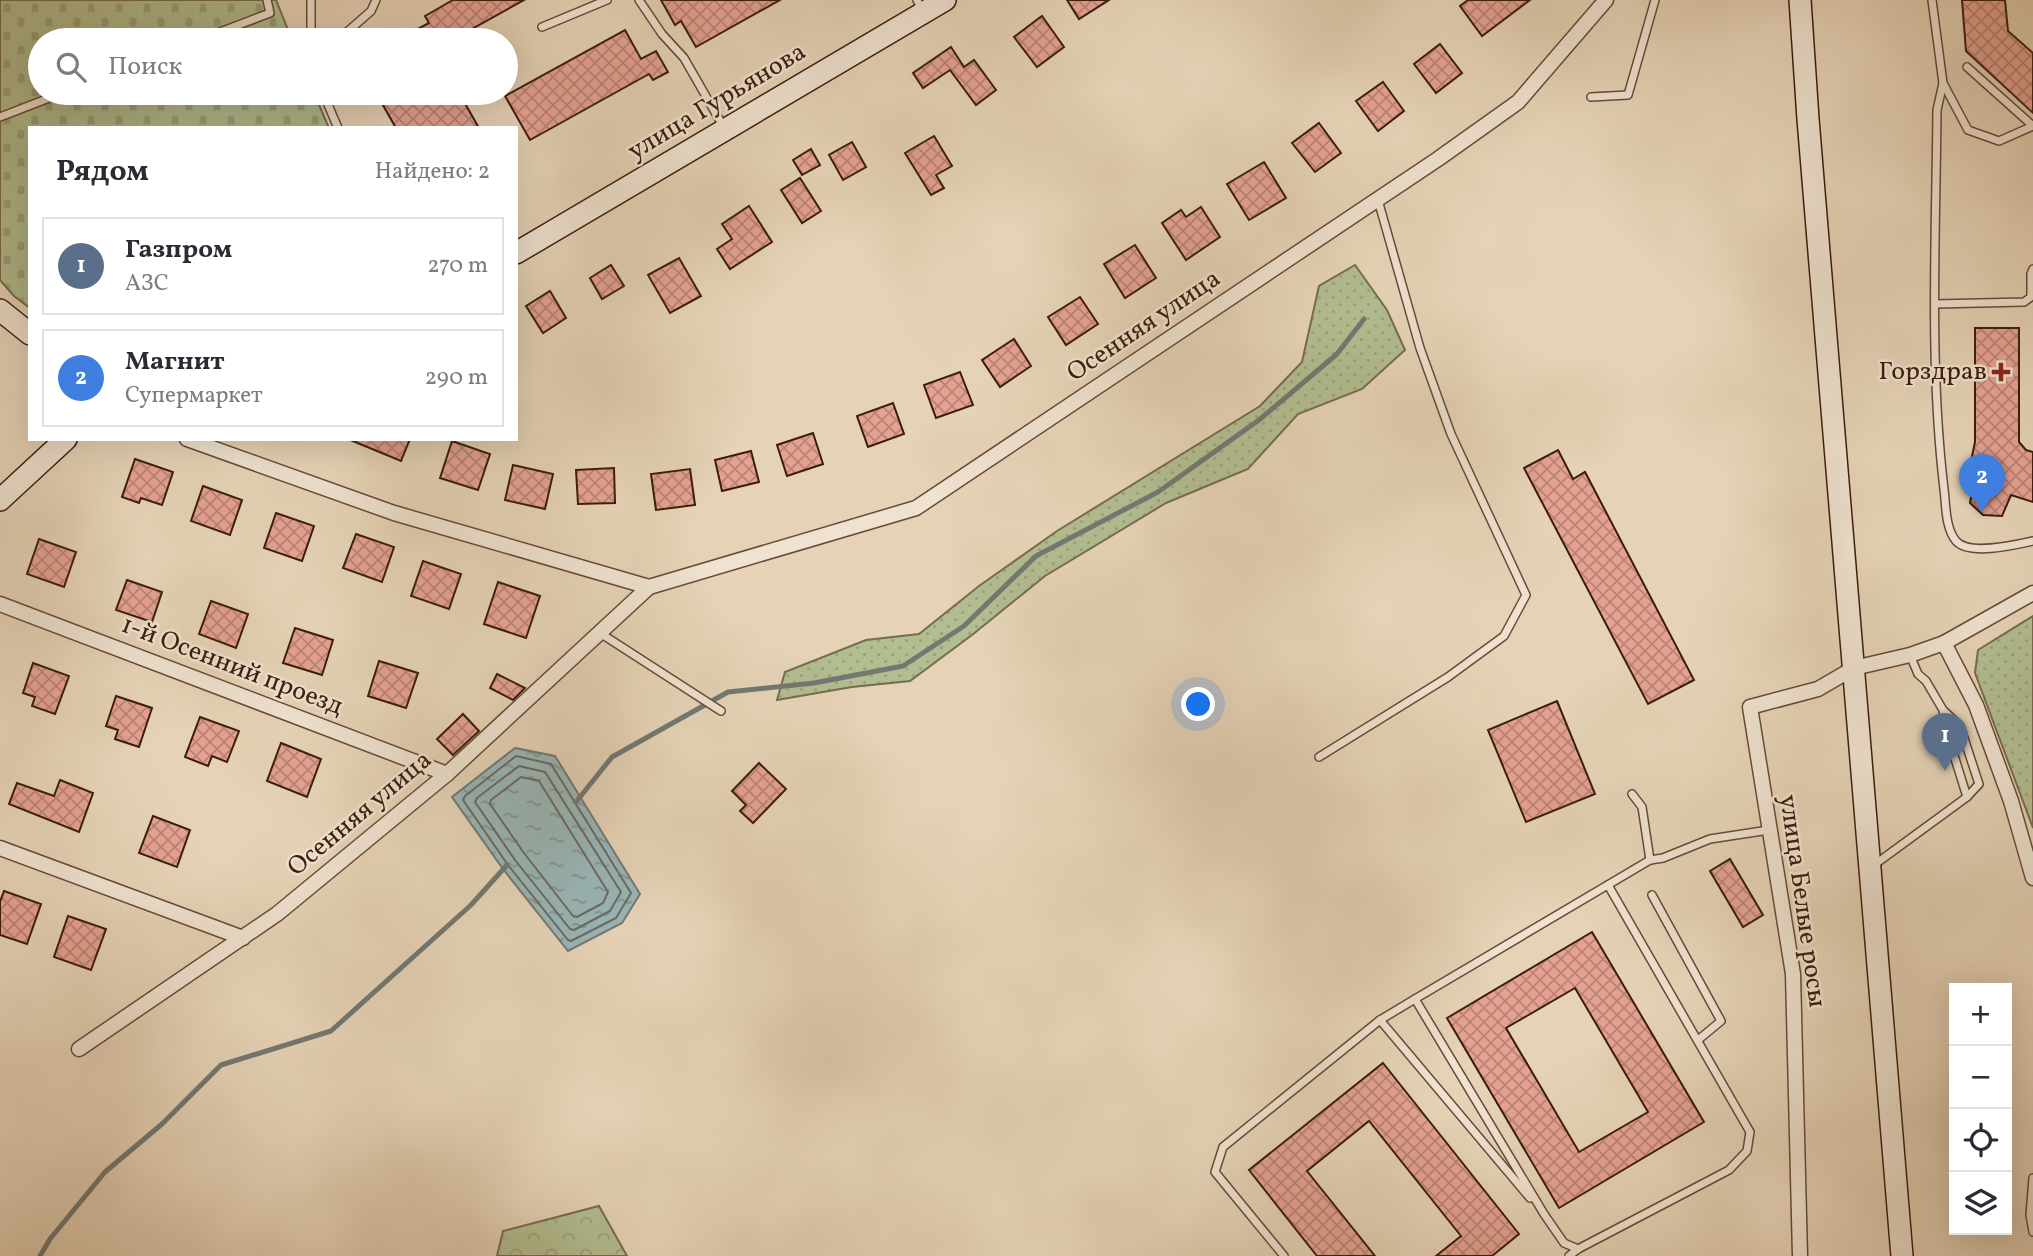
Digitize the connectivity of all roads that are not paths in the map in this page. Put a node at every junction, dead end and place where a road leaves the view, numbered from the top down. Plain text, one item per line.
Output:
1 (267, 0) edge
2 (311, 0) edge
3 (376, 0) edge
4 (607, 0) edge
5 (639, 0) edge
6 (945, 0) edge
7 (1605, 0) edge
8 (1656, 0) edge
9 (1800, 0) edge
10 (1932, 0) edge
11 (920, 6) edge
12 (542, 27) dead end
13 (231, 28) edge
14 (311, 28) edge
15 (352, 28) edge
16 (1967, 67) dead end
17 (1943, 83) junction
18 (1591, 97) dead end
19 (31, 105) edge
20 (328, 105) edge
21 (0, 117) edge
22 (337, 126) edge
23 (2033, 126) edge
24 (725, 130) junction
25 (1378, 199) junction
26 (518, 252) edge
27 (2033, 269) edge
28 (1935, 304) junction
29 (0, 310) edge
30 (28, 332) edge
31 (64, 441) edge
32 (193, 441) edge
33 (0, 500) edge
34 (2033, 541) edge
35 (649, 587) junction
36 (2033, 593) edge
37 (0, 604) edge
38 (600, 633) junction
39 (1944, 643) junction
40 (1910, 655) junction
41 (1854, 668) junction
42 (1943, 710) junction
43 (721, 711) dead end
44 (1319, 757) dead end
45 (447, 774) junction
46 (1632, 794) dead end
47 (1967, 797) junction
48 (1769, 830) junction
49 (0, 848) edge
50 (1650, 860) junction
51 (1871, 868) junction
52 (2033, 878) edge
53 (1608, 885) junction
54 (1652, 895) dead end
55 (243, 938) junction
56 (1415, 999) junction
57 (1380, 1020) junction
58 (1698, 1040) junction
59 (79, 1049) dead end
60 (2033, 1178) edge
61 (1544, 1214) junction
62 (2033, 1232) edge
63 (1578, 1249) junction
64 (1284, 1256) edge
65 (1569, 1256) edge
66 (1800, 1256) edge
67 (1902, 1256) edge

1 - 13 lane
2 - 14 lane
3 - 15 lane
4 - 12 lane
5 - 24 lane
6 - 11 main road, улица Гурьянова
7 - 25 street, Осенняя улица
8 - 18 lane
9 - 41 main road
10 - 17 lane
11 - 24 main road, улица Гурьянова
16 - 23 lane
17 - 23 lane
17 - 28 lane
19 - 21 lane
20 - 22 lane
24 - 26 main road, улица Гурьянова
25 - 35 street, Осенняя улица
25 - 44 lane
27 - 28 lane
28 - 34 lane
29 - 30 main road
31 - 33 main road
32 - 35 street
35 - 38 street, Осенняя улица
36 - 39 street
37 - 45 street, 1-й Осенний проезд
38 - 43 lane
38 - 45 street, Осенняя улица
39 - 40 street
39 - 52 street
40 - 41 street
40 - 42 lane
41 - 48 street, улица Белые росы
41 - 51 main road
42 - 47 lane
42 - 47 lane
45 - 55 street, Осенняя улица
46 - 50 lane
47 - 51 lane
48 - 50 lane
48 - 66 street, улица Белые росы
49 - 55 street
50 - 53 lane
51 - 67 main road
53 - 56 lane
53 - 58 lane
54 - 58 lane
55 - 59 street, Осенняя улица
56 - 57 lane
56 - 61 lane
57 - 61 lane
57 - 64 lane
58 - 63 lane
60 - 62 lane
61 - 63 lane
63 - 65 lane

